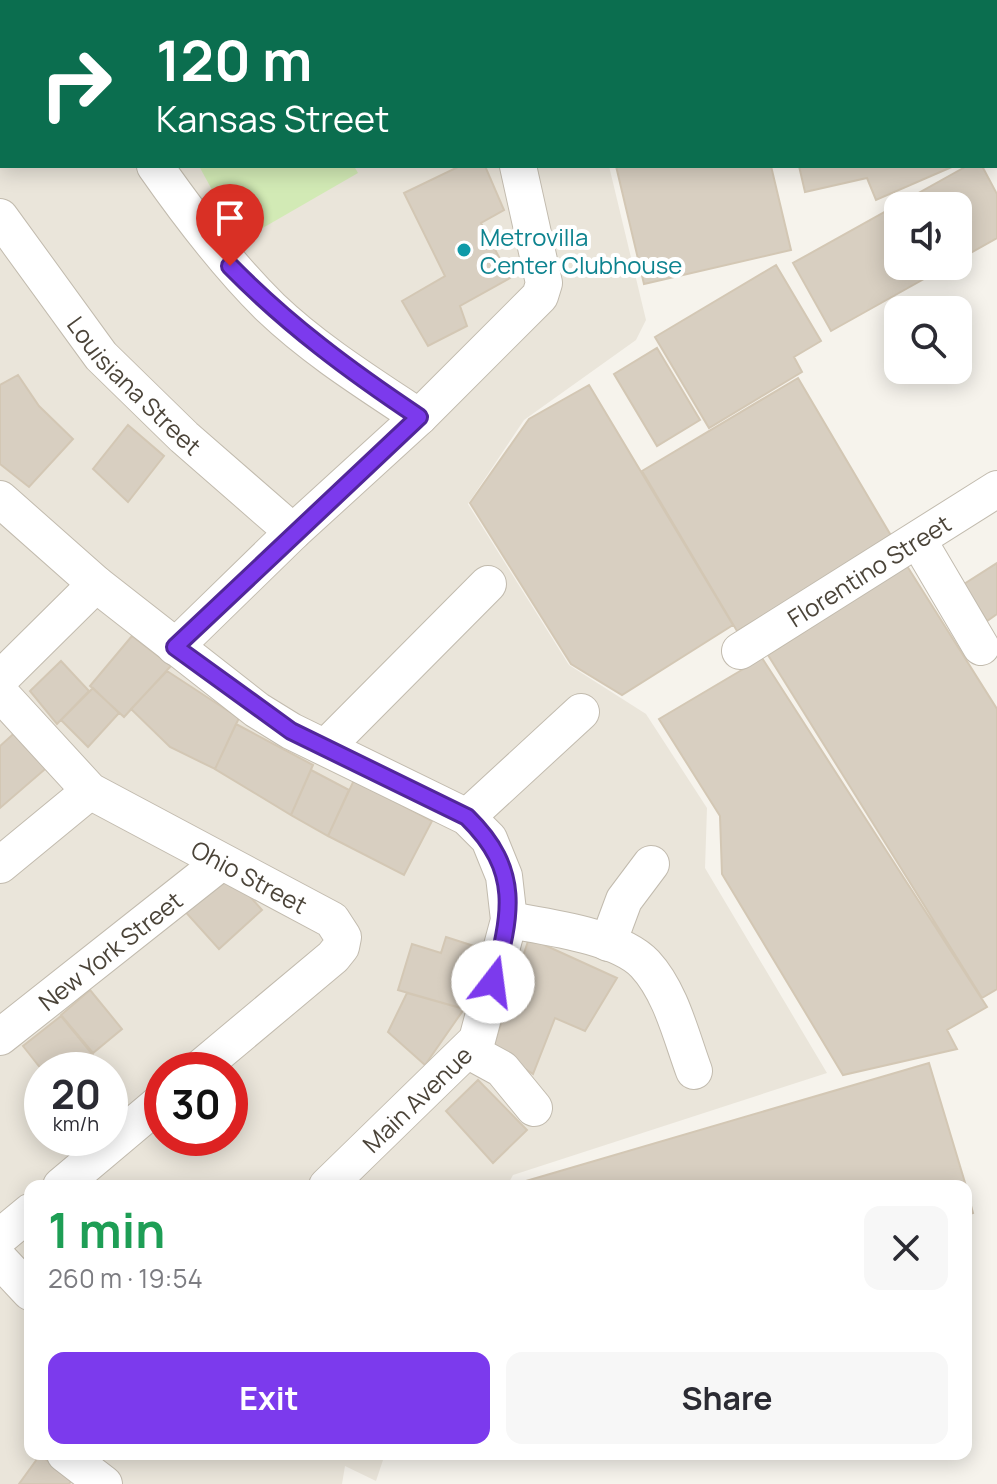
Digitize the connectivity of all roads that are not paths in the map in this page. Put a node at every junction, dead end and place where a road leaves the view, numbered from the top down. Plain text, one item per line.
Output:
1 (156, 168) edge
2 (518, 168) edge
3 (0, 217) edge
4 (419, 417) junction
5 (997, 489) edge
6 (0, 499) edge
7 (293, 532) junction
8 (918, 540) junction
9 (96, 584) junction
10 (488, 584) dead end
11 (175, 647) junction
12 (981, 647) dead end
13 (740, 651) dead end
14 (0, 679) edge
15 (0, 693) edge
16 (581, 712) dead end
17 (326, 747) junction
18 (90, 791) junction
19 (467, 817) junction
20 (220, 863) junction
21 (651, 864) dead end
22 (0, 865) edge
23 (509, 920) junction
24 (608, 943) junction
25 (0, 1037) edge
26 (469, 1051) junction
27 (220, 1052) edge
28 (694, 1071) dead end
29 (534, 1108) dead end
30 (144, 1116) edge
31 (68, 1180) edge
32 (333, 1180) edge
33 (24, 1217) edge
34 (0, 1237) edge
35 (0, 1260) edge
36 (24, 1286) edge
37 (73, 1460) edge
38 (104, 1484) edge

1 - 4 street
2 - 4 street
3 - 7 street, Louisiana Street
4 - 7 street
5 - 8 street, Florentino Street
6 - 9 street, Main Avenue
7 - 11 street
8 - 12 street
8 - 13 street, Florentino Street
9 - 11 street, Main Avenue
9 - 14 street
10 - 17 street
11 - 17 street, Main Avenue
15 - 18 street, Ohio Street
16 - 19 street
17 - 19 street, Main Avenue
18 - 20 street, Ohio Street
18 - 22 street
19 - 23 street, Main Avenue
20 - 25 street, New York Street
20 - 27 street, Ohio Street
21 - 24 street
23 - 24 street
23 - 26 street, Main Avenue
24 - 28 street
26 - 29 street
26 - 32 street, Main Avenue
30 - 31 street
33 - 34 street
35 - 36 street
37 - 38 street

